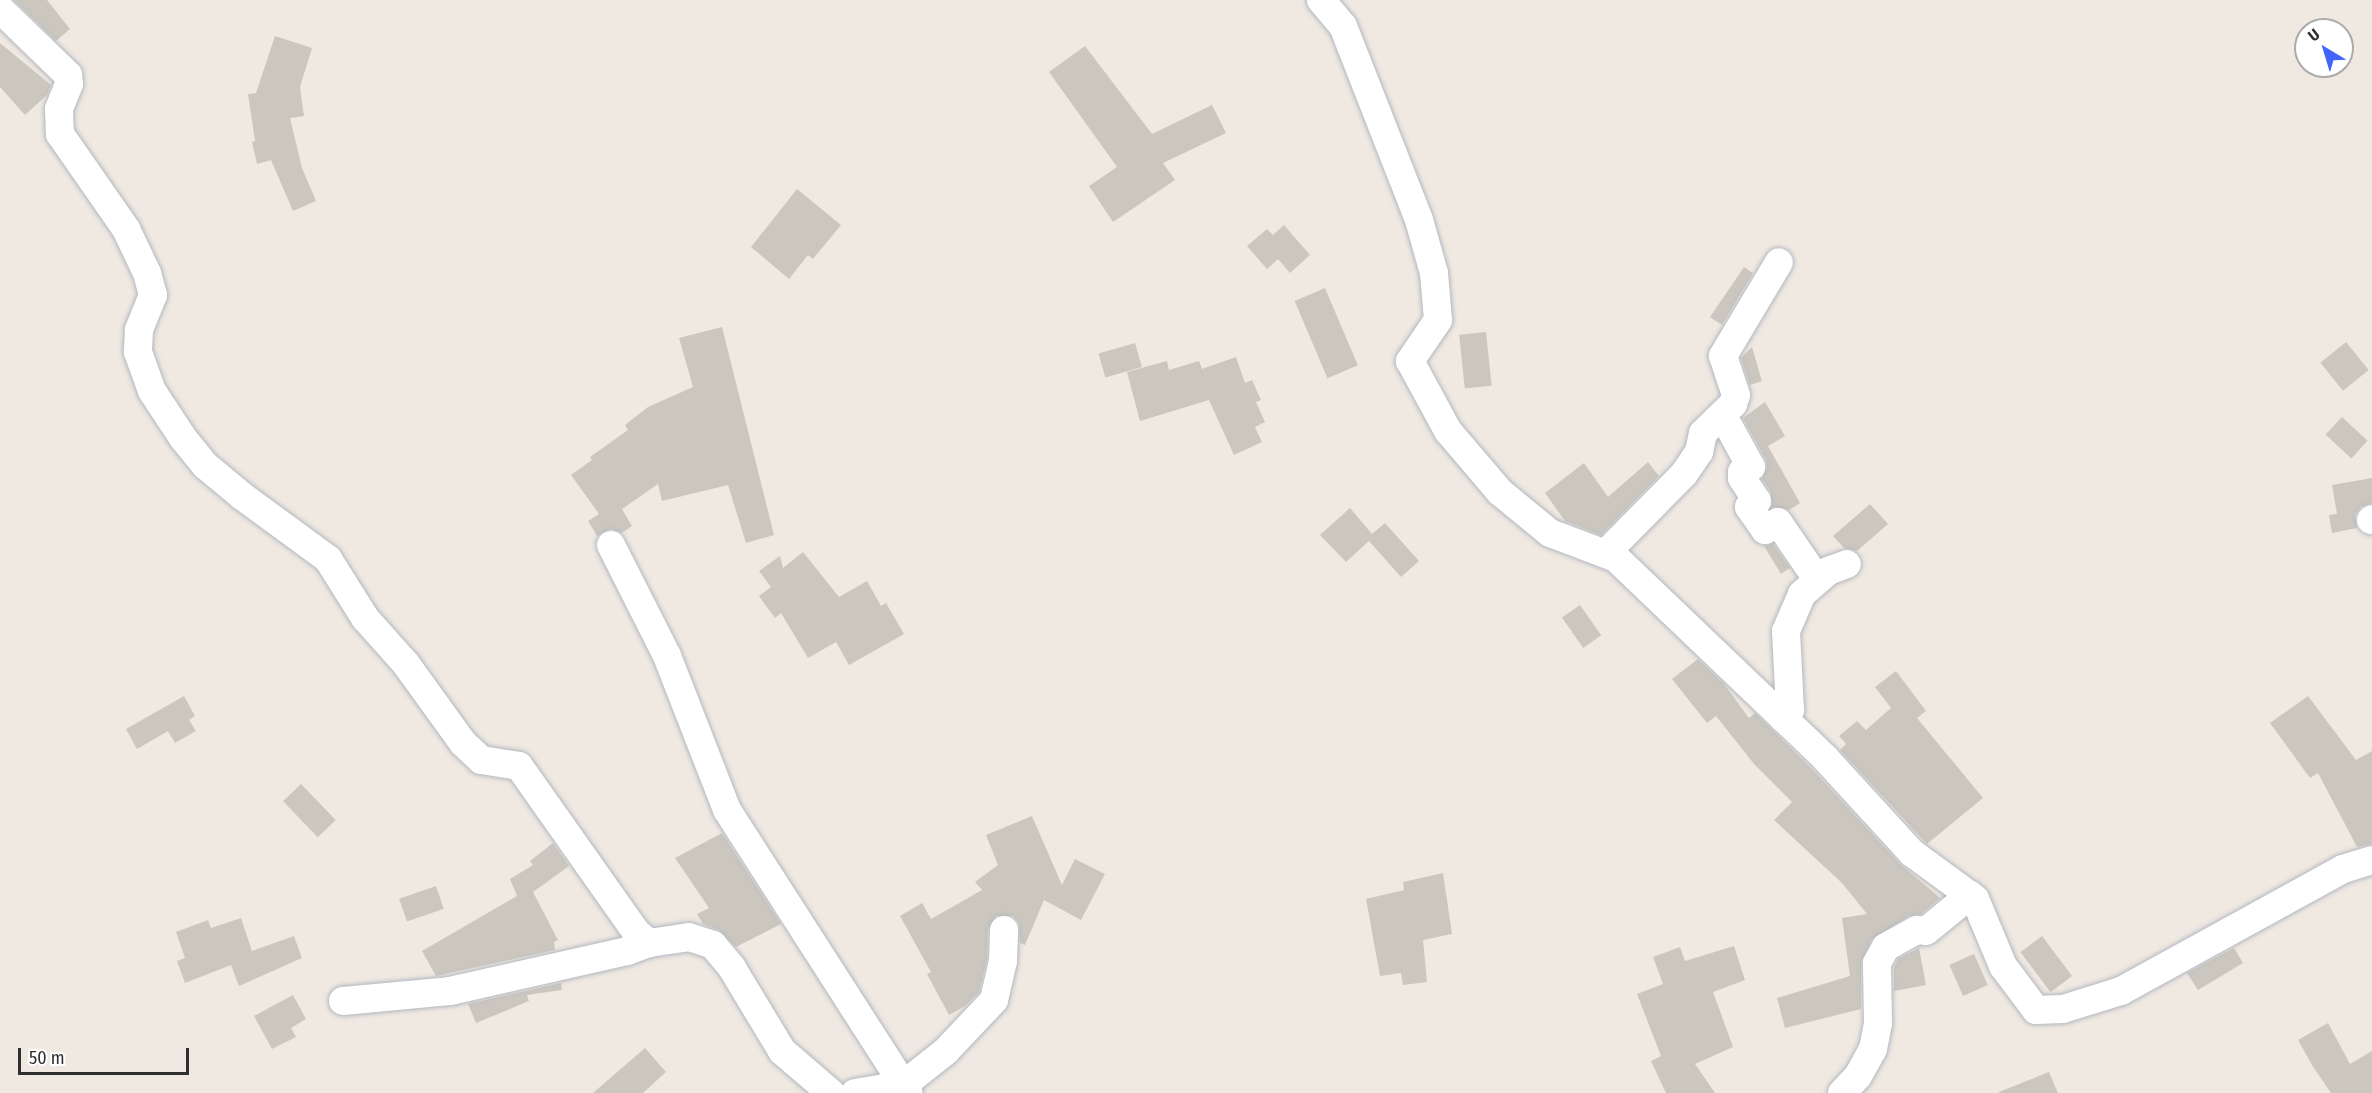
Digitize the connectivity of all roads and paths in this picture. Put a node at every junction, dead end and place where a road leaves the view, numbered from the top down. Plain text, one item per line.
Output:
1 (1321, 0) edge
2 (0, 9) edge
3 (1779, 262) dead end
4 (1723, 416) junction
5 (611, 545) dead end
6 (1606, 552) junction
7 (1847, 564) dead end
8 (1817, 579) junction
9 (1784, 718) junction
10 (2372, 860) edge
11 (1970, 895) junction
12 (1004, 930) dead end
13 (649, 943) junction
14 (343, 1001) dead end
15 (906, 1089) edge
16 (831, 1093) edge
17 (855, 1093) edge
18 (1842, 1093) edge

1 - 6 street
2 - 13 street
3 - 4 street
4 - 6 street
4 - 8 street
5 - 15 street
6 - 9 street
7 - 8 street
8 - 9 street
9 - 11 street
10 - 11 street
11 - 18 street
12 - 15 street
13 - 14 street
13 - 16 street
15 - 17 street

